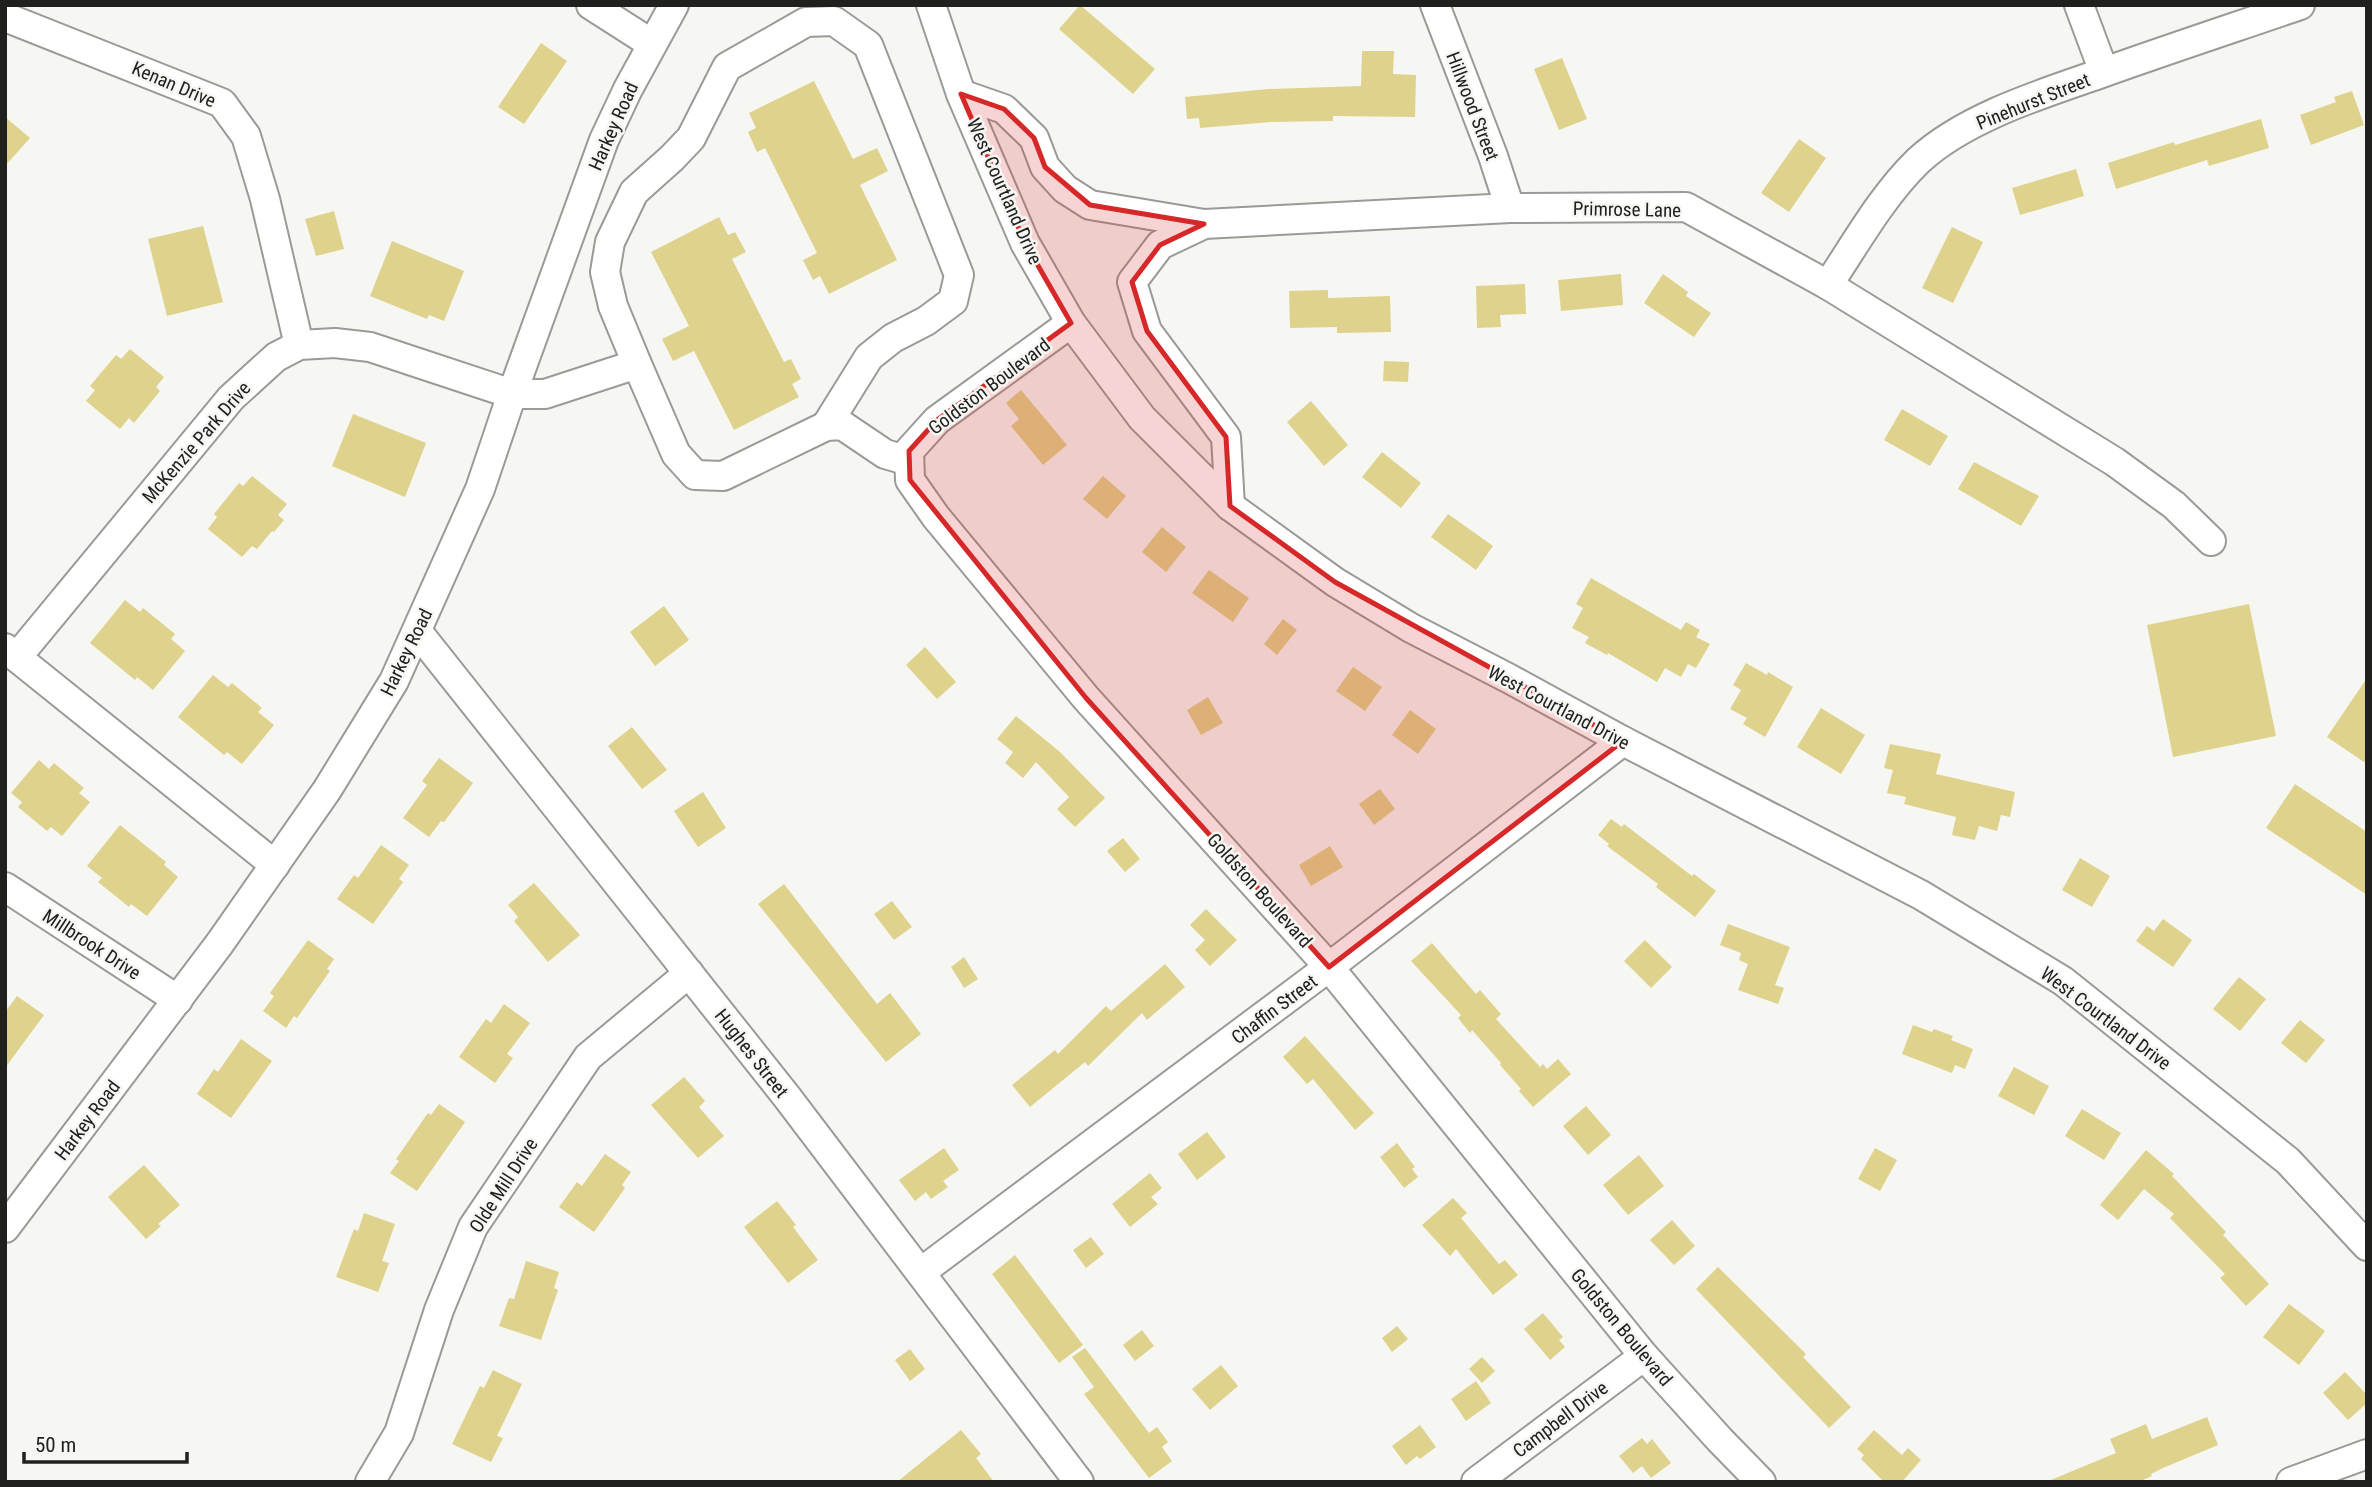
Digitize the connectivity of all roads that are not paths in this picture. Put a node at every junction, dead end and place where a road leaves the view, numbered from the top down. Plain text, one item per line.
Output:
1 (591, 5) edge
2 (674, 5) edge
3 (931, 5) edge
4 (1435, 5) edge
5 (2079, 5) edge
6 (2300, 5) edge
7 (5, 17) edge
8 (652, 44) junction
9 (2104, 72) junction
10 (961, 93) junction
11 (1510, 208) junction
12 (1204, 224) junction
13 (1828, 285) junction
14 (1071, 323) junction
15 (299, 345) junction
16 (637, 364) junction
17 (512, 394) junction
18 (826, 426) junction
19 (909, 461) junction
20 (1230, 506) junction
21 (2211, 541) dead end
22 (417, 631) junction
23 (11, 652) edge
24 (1623, 741) junction
25 (275, 865) junction
26 (5, 887) edge
27 (1329, 967) junction
28 (689, 973) junction
29 (178, 1000) junction
30 (5, 1228) edge
31 (2367, 1246) edge
32 (921, 1272) junction
33 (1644, 1356) junction
34 (2367, 1454) edge
35 (370, 1482) edge
36 (1079, 1482) edge
37 (1476, 1482) edge
38 (1761, 1482) edge
39 (2291, 1482) edge

1 - 8 street
2 - 8 street, Harkey Road
3 - 10 street, West Courtland Drive
4 - 11 street, Hillwood Street
5 - 9 street
6 - 9 street, Pinehurst Street
7 - 15 street, Kenan Drive
8 - 17 street, Harkey Road
9 - 13 street, Pinehurst Street
10 - 12 street, Primrose Lane
10 - 14 street, West Courtland Drive
11 - 12 street, Primrose Lane
11 - 13 street, Primrose Lane
12 - 20 street, Primrose Lane
13 - 21 street, Primrose Lane
14 - 19 street, Goldston Boulevard
14 - 20 street, West Courtland Drive
15 - 17 street, McKenzie Park Drive
15 - 23 street, McKenzie Park Drive
16 - 17 street, McKenzie Park Drive
16 - 18 street
16 - 18 street
17 - 22 street, Harkey Road
18 - 19 street
19 - 27 street, Goldston Boulevard
20 - 24 street, West Courtland Drive
22 - 25 street, Harkey Road
22 - 28 street, Hughes Street
23 - 25 street, McKenzie Park Drive
24 - 27 street, Chaffin Street
24 - 31 street, West Courtland Drive
25 - 29 street, Harkey Road
26 - 29 street, Millbrook Drive
27 - 32 street, Chaffin Street
27 - 33 street, Goldston Boulevard
28 - 32 street, Hughes Street
28 - 35 street, Olde Mill Drive
29 - 30 street, Harkey Road
32 - 36 street, Hughes Street
33 - 37 street, Campbell Drive
33 - 38 street, Goldston Boulevard
34 - 39 street

